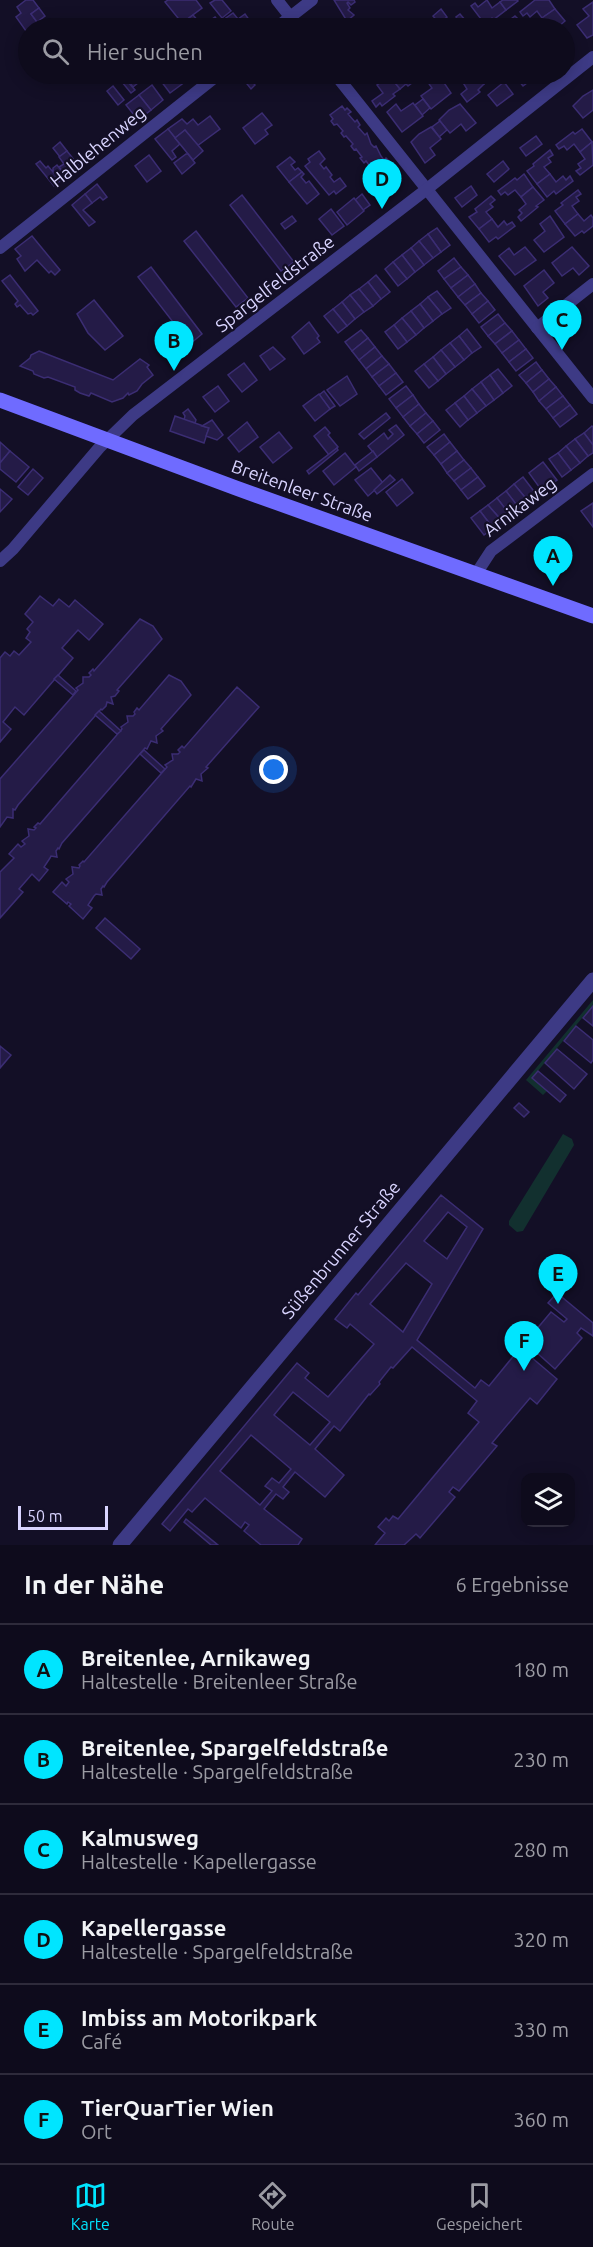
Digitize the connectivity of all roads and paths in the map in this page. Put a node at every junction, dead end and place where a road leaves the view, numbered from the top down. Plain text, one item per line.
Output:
1 (277, 0) edge
2 (312, 0) edge
3 (290, 17) joint
4 (593, 57) edge
5 (575, 71) edge
6 (206, 84) edge
7 (343, 84) edge
8 (559, 84) edge
9 (427, 189) junction
10 (0, 248) edge
11 (593, 284) edge
12 (537, 328) junction
13 (593, 398) edge
14 (0, 400) edge
15 (107, 440) junction
16 (593, 474) edge
17 (0, 561) edge
18 (476, 574) junction
19 (593, 616) edge
20 (593, 980) edge
21 (120, 1545) edge

1 - 3 street
2 - 3 street
4 - 5 street, Spargelfeldstraße
6 - 10 street, Halblehenweg
7 - 9 street
8 - 9 street, Spargelfeldstraße
9 - 12 street
9 - 15 street, Spargelfeldstraße
11 - 12 street
12 - 13 street
14 - 15 main road, Breitenleer Straße
15 - 17 street, Spargelfeldstraße
15 - 18 main road, Breitenleer Straße
16 - 18 street, Arnikaweg
18 - 19 main road, Breitenleer Straße
20 - 21 street, Süßenbrunner Straße

